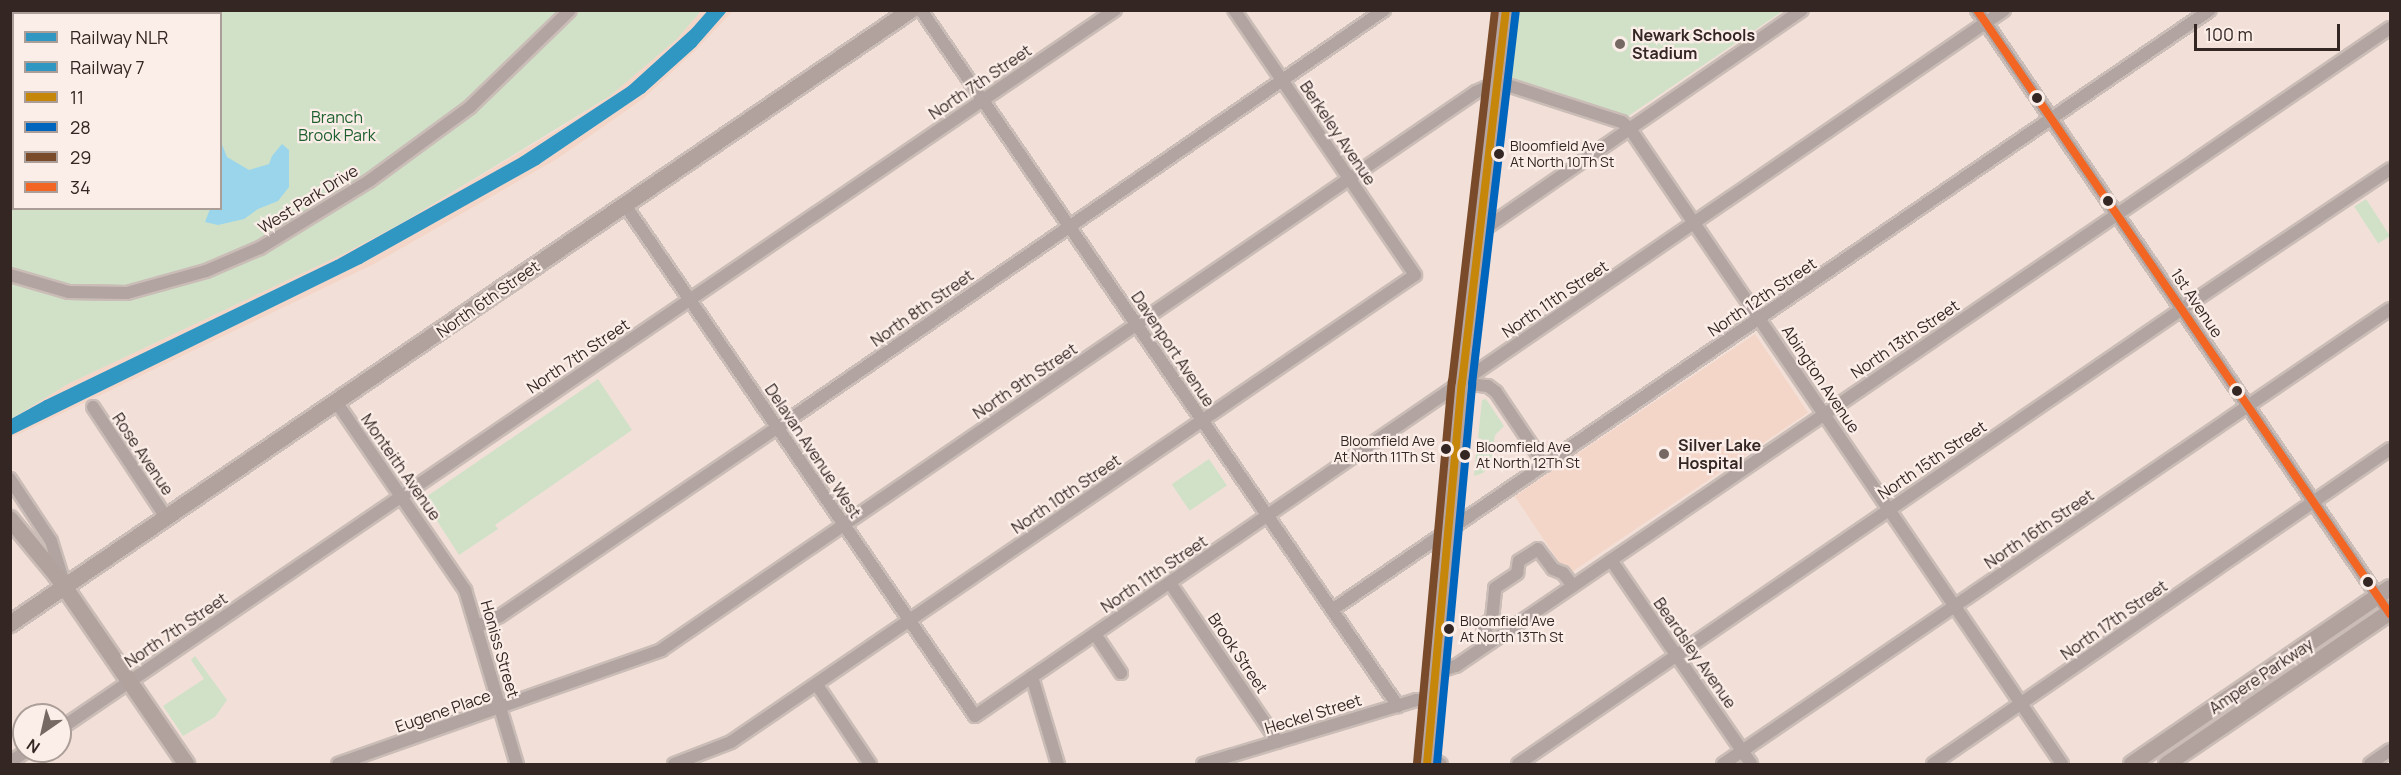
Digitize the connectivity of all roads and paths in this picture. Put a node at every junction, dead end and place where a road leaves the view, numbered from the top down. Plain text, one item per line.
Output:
1 (570, 10) edge
2 (911, 10) edge
3 (921, 10) edge
4 (1115, 10) edge
5 (1234, 10) edge
6 (1384, 10) edge
7 (1506, 10) edge
8 (1802, 10) edge
9 (1977, 10) edge
10 (2004, 10) edge
11 (2210, 10) edge
12 (1986, 23) junction
13 (2391, 28) edge
14 (1282, 81) junction
15 (1498, 82) junction
16 (983, 100) junction
17 (2051, 119) junction
18 (1630, 129) junction
19 (2391, 170) edge
20 (1349, 179) junction
21 (625, 205) junction
22 (2117, 215) junction
23 (1695, 223) junction
24 (1069, 226) junction
25 (1480, 232) junction
26 (10, 274) edge
27 (1415, 275) joint
28 (690, 300) junction
29 (2182, 309) junction
30 (2391, 309) edge
31 (1760, 318) junction
32 (1137, 324) junction
33 (1462, 383) junction
34 (337, 403) junction
35 (2248, 406) junction
36 (93, 407) dead end
37 (1825, 414) junction
38 (1202, 420) junction
39 (777, 428) junction
40 (2391, 448) edge
41 (1545, 465) junction
42 (10, 479) edge
43 (401, 496) junction
44 (2313, 501) junction
45 (1889, 510) junction
46 (1268, 516) junction
47 (10, 519) edge
48 (166, 519) junction
49 (844, 525) junction
50 (1447, 532) junction
51 (437, 549) joint
52 (1611, 560) junction
53 (1170, 583) junction
54 (1573, 586) junction
55 (65, 588) junction
56 (2384, 592) edge
57 (1955, 606) junction
58 (1332, 610) junction
59 (2390, 613) edge
60 (909, 621) junction
61 (10, 624) edge
62 (476, 627) junction
63 (1095, 634) junction
64 (1491, 642) junction
65 (1677, 656) junction
66 (1436, 672) junction
67 (1121, 673) dead end
68 (1032, 677) junction
69 (129, 682) junction
70 (817, 685) junction
71 (560, 687) joint
72 (1433, 700) junction
73 (2021, 704) junction
74 (1398, 706) junction
75 (500, 708) junction
76 (975, 716) joint
77 (72, 721) edge
78 (1278, 742) junction
79 (2391, 750) edge
80 (1742, 751) junction
81 (1432, 762) edge
82 (186, 765) edge
83 (338, 765) edge
84 (517, 765) edge
85 (674, 765) edge
86 (870, 765) edge
87 (1058, 765) edge
88 (1203, 765) edge
89 (1518, 765) edge
90 (1723, 765) edge
91 (1751, 765) edge
92 (1933, 765) edge
93 (2062, 765) edge
94 (2132, 765) edge
95 (2167, 765) edge
96 (2370, 765) edge

1 - 26 street, West Park Drive
2 - 21 street, North 6th Street
3 - 16 street, Davenport Avenue
4 - 16 street, North 7th Street
5 - 14 street, Berkeley Avenue
6 - 14 street, North 8th Street
7 - 15 main road
8 - 18 street
9 - 12 street, 1st Avenue
10 - 12 street, North 11th Street
11 - 17 street, North 12th Street
12 - 17 street, 1st Avenue
12 - 23 street, North 11th Street
13 - 22 street, North 13th Street
14 - 20 street, Berkeley Avenue
14 - 24 street, North 8th Street
15 - 18 street, Abington Avenue
15 - 20 street, North 9th Street
15 - 25 main road
16 - 24 street, Davenport Avenue
16 - 28 street, North 7th Street
17 - 22 street, 1st Avenue
17 - 31 street, North 12th Street
18 - 23 street, Abington Avenue
18 - 25 street
19 - 29 street, North 15th Street
20 - 27 street, Berkeley Avenue
20 - 32 street, North 9th Street
21 - 28 street, Delavan Avenue West
21 - 34 street, North 6th Street
22 - 29 street, 1st Avenue
22 - 37 street, North 13th Street
23 - 31 street, Abington Avenue
23 - 33 street, North 11th Street
24 - 32 street, Davenport Avenue
24 - 39 street, North 8th Street
25 - 33 main road
27 - 38 street, North 10th Street
28 - 39 street, Delavan Avenue West
28 - 43 street, North 7th Street
29 - 35 street, 1st Avenue
29 - 45 street, North 15th Street
30 - 35 street, North 16th Street
31 - 37 street, Abington Avenue
31 - 41 street, North 12th Street
32 - 38 street, Davenport Avenue
32 - 49 street, North 9th Street
33 - 41 street
33 - 46 street, North 11th Street
33 - 50 main road
34 - 43 street, Monteith Avenue
34 - 48 street, North 6th Street
35 - 44 street, 1st Avenue
35 - 57 street, North 16th Street
36 - 48 street, Rose Avenue
37 - 45 street, Abington Avenue
37 - 52 street, North 13th Street
38 - 46 street, Davenport Avenue
38 - 60 street, North 10th Street
39 - 49 street, Delavan Avenue West
39 - 62 street, North 8th Street
40 - 44 street, North 17th Street
41 - 50 street, North 12th Street
42 - 55 street
43 - 51 street, Monteith Avenue
43 - 69 street, North 7th Street
44 - 56 street, 1st Avenue
44 - 73 street, North 17th Street
45 - 57 street, Abington Avenue
45 - 65 street, North 15th Street
46 - 53 street, North 11th Street
46 - 58 street, Davenport Avenue
47 - 55 street
48 - 55 street, North 6th Street
49 - 60 street, Delavan Avenue West
49 - 71 street, North 9th Street
50 - 58 street, North 12th Street
50 - 66 main road
51 - 62 street, Honiss Street
52 - 54 street, North 13th Street
52 - 65 street, Beardsley Avenue
53 - 63 street, North 11th Street
53 - 78 street, Brook Street
54 - 64 street, North 13th Street
54 - 64 street
55 - 61 street, North 6th Street
55 - 69 street
56 - 59 street, 1st Avenue
56 - 94 street, Ampere Parkway
57 - 73 street, Abington Avenue
57 - 80 street, North 16th Street
58 - 74 street, Davenport Avenue
59 - 95 street, Ampere Parkway
60 - 70 street, North 10th Street
60 - 76 street, Delavan Avenue West
62 - 75 street, Honiss Street
63 - 67 street
63 - 68 street, North 11th Street
64 - 66 street, North 13th Street
65 - 80 street, Beardsley Avenue
65 - 89 street, North 15th Street
66 - 72 main road
68 - 76 street, North 11th Street
68 - 87 street
69 - 77 street, North 7th Street
69 - 82 street
70 - 85 street, North 10th Street
70 - 86 street
71 - 75 street, Eugene Place
72 - 74 street, Heckel Street
72 - 81 main road
73 - 92 street, North 17th Street
73 - 93 street, Abington Avenue
74 - 78 street, Heckel Street
75 - 83 street, Eugene Place
75 - 84 street, Honiss Street
78 - 88 street, Heckel Street
79 - 96 street
80 - 90 street, North 16th Street
80 - 91 street, Beardsley Avenue

